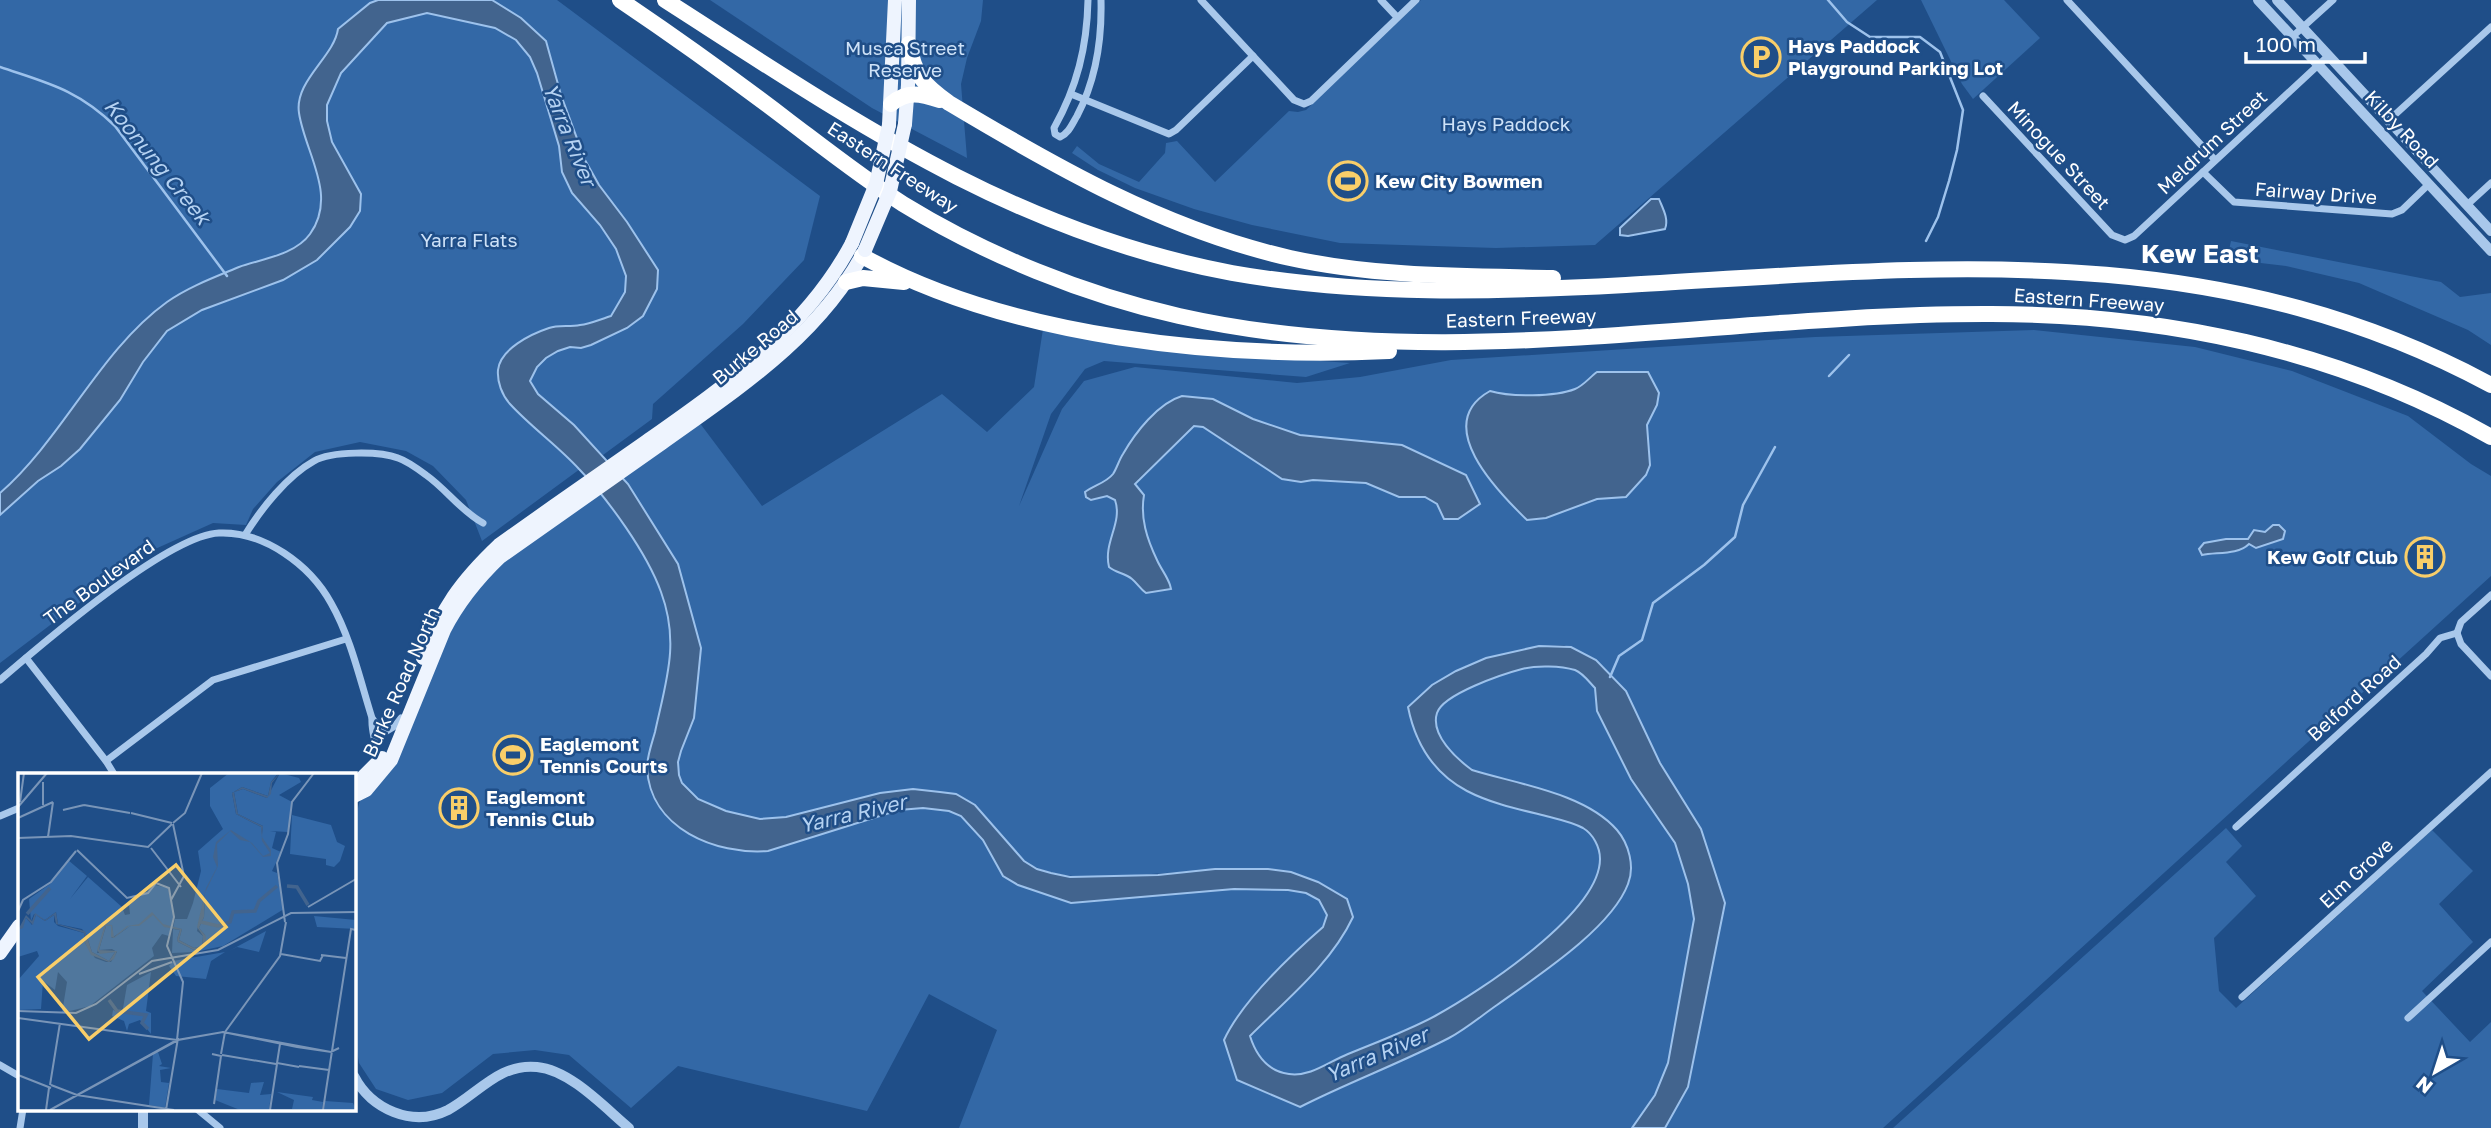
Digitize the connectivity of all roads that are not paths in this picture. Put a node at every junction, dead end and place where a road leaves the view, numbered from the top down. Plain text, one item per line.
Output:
1 (620, 0) edge
2 (665, 0) edge
3 (895, 0) edge
4 (909, 0) edge
5 (1087, 0) edge
6 (1101, 0) edge
7 (1201, 0) edge
8 (1381, 0) edge
9 (1416, 0) edge
10 (2067, 0) edge
11 (2258, 0) edge
12 (2277, 0) edge
13 (2333, 0) edge
14 (1397, 18) junction
15 (2491, 27) edge
16 (2302, 28) junction
17 (2292, 37) junction
18 (909, 44) junction
19 (1253, 56) junction
20 (2328, 56) junction
21 (2319, 66) junction
22 (907, 94) junction
23 (1071, 94) junction
24 (1983, 96) dead end
25 (1085, 99) junction
26 (949, 103) junction
27 (891, 104) junction
28 (2388, 121) junction
29 (2215, 160) junction
30 (2203, 172) junction
31 (2491, 183) edge
32 (2429, 184) junction
33 (2467, 205) junction
34 (2491, 231) edge
35 (2112, 235) joint
36 (857, 249) junction
37 (2491, 251) edge
38 (1684, 281) junction
39 (846, 282) junction
40 (920, 284) junction
41 (795, 321) junction
42 (810, 327) junction
43 (1475, 342) junction
44 (2491, 385) edge
45 (676, 427) junction
46 (2491, 437) edge
47 (541, 522) junction
48 (483, 523) dead end
49 (245, 535) junction
50 (2491, 595) edge
51 (2457, 634) junction
52 (346, 639) junction
53 (26, 658) junction
54 (2491, 676) edge
55 (0, 680) edge
56 (372, 718) junction
57 (401, 718) junction
58 (106, 761) junction
59 (374, 767) junction
60 (2491, 772) edge
61 (113, 773) edge
62 (358, 791) edge
63 (18, 808) edge
64 (0, 816) edge
65 (2236, 827) dead end
66 (18, 927) edge
67 (2491, 942) edge
68 (0, 953) edge
69 (2242, 997) dead end
70 (2408, 1018) dead end
71 (0, 1065) edge
72 (18, 1075) edge
73 (355, 1077) edge
74 (23, 1110) edge
75 (143, 1110) edge
76 (198, 1110) edge
77 (20, 1128) edge
78 (144, 1128) edge
79 (220, 1128) edge
80 (629, 1128) edge

1 - 43 highway, Eastern Freeway
2 - 38 highway, Eastern Freeway
3 - 27 main road, Burke Road
4 - 18 main road, Burke Road
5 - 23 street
6 - 25 street
7 - 19 street
8 - 14 street
9 - 14 street
10 - 29 street
11 - 17 street, Kilby Road
12 - 16 street, Kilby Road
13 - 16 street
14 - 19 street
15 - 28 street
16 - 17 street
16 - 20 street, Kilby Road
17 - 21 street, Kilby Road
18 - 22 main road, Burke Road
18 - 26 highway
19 - 25 street
20 - 21 street, Meldrum Street
20 - 28 street, Kilby Road
21 - 29 street, Meldrum Street
21 - 32 street, Kilby Road
22 - 26 highway
22 - 27 highway
22 - 36 main road, Burke Road, bridge
23 - 25 street
23 - 25 street
24 - 35 street, Minogue Street
26 - 38 highway
27 - 36 main road, Burke Road, bridge
28 - 33 street, Kilby Road
29 - 30 street, Meldrum Street
30 - 32 street, Fairway Drive
30 - 35 street, Meldrum Street
31 - 33 street
32 - 37 street, Kilby Road
33 - 34 street, Kilby Road
36 - 39 main road, Burke Road
36 - 40 highway
36 - 41 main road, Burke Road
38 - 44 highway, Eastern Freeway
39 - 40 highway
39 - 42 main road, Burke Road
40 - 43 highway
41 - 42 main road
41 - 45 main road, Burke Road
42 - 45 main road, Burke Road
43 - 46 highway, Eastern Freeway
45 - 47 main road
47 - 57 main road, Burke Road North
47 - 62 main road, Burke Road North
48 - 49 street
49 - 52 street, The Boulevard
49 - 53 street, The Boulevard
50 - 51 street, Belford Road
51 - 54 street
51 - 65 street, Belford Road
52 - 56 street, The Boulevard
52 - 58 street
53 - 55 street, The Boulevard
53 - 58 street
56 - 57 street
56 - 59 street, The Boulevard
57 - 59 main road, Burke Road North
58 - 61 street
59 - 62 main road, Burke Road North
60 - 69 street, Elm Grove
63 - 64 street
66 - 68 main road
67 - 70 street
71 - 72 street
73 - 80 street
74 - 77 street
75 - 78 street
76 - 79 street

